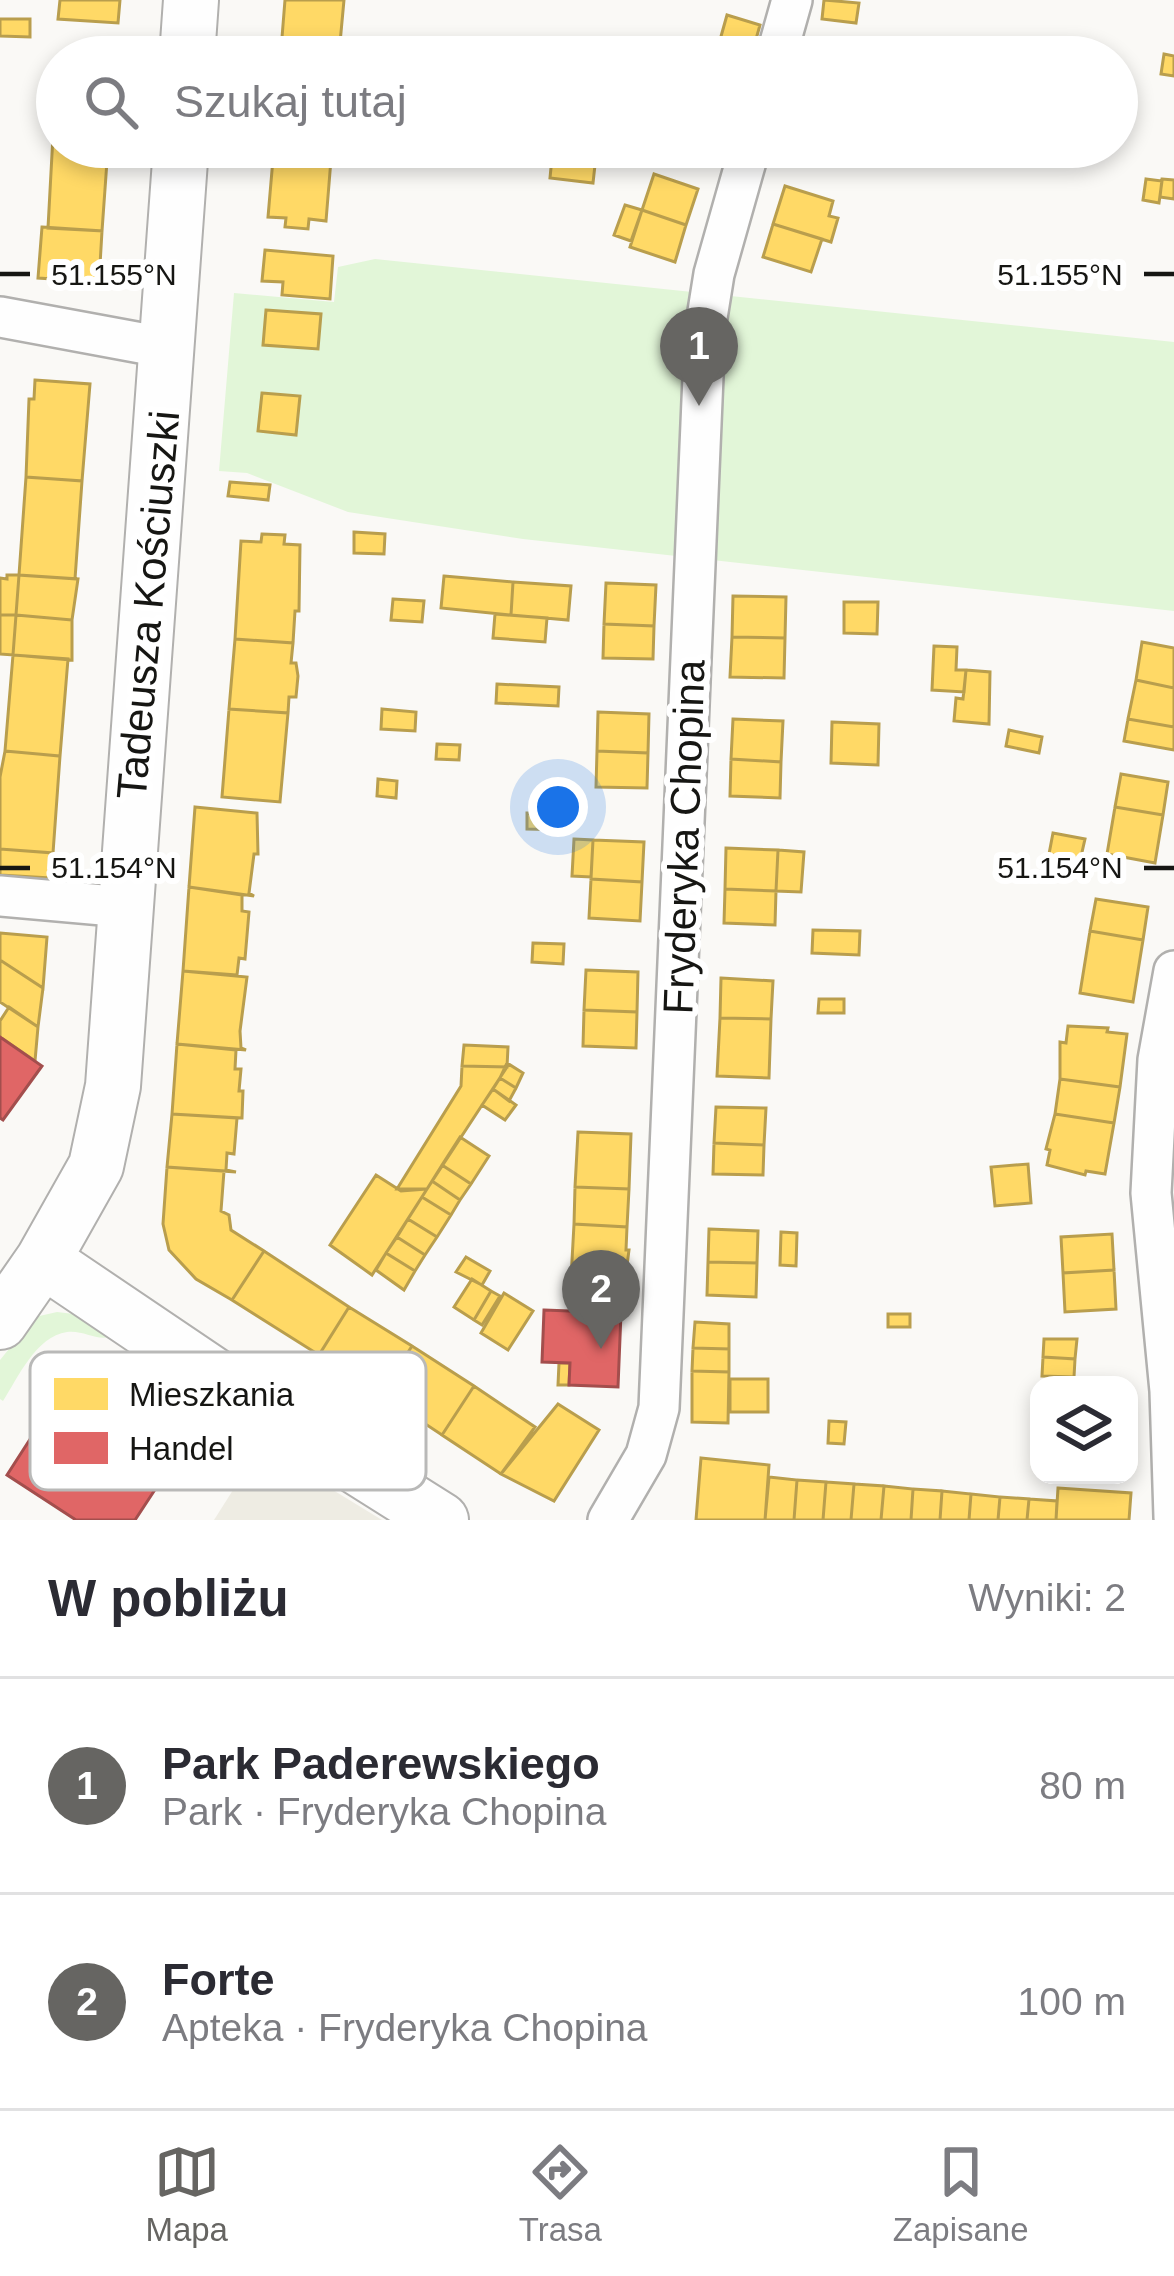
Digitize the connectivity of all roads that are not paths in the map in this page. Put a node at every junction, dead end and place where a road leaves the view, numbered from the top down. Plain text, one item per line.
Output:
1 (191, 0) edge
2 (792, 0) edge
3 (189, 36) edge
4 (782, 36) edge
5 (180, 168) edge
6 (744, 168) edge
7 (0, 317) edge
8 (168, 348) junction
9 (0, 896) edge
10 (125, 907) junction
11 (1174, 971) edge
12 (43, 1260) junction
13 (0, 1322) edge
14 (179, 1352) edge
15 (393, 1490) edge
16 (1174, 1517) edge
17 (441, 1520) edge
18 (608, 1520) edge

1 - 3 street
2 - 4 street
5 - 8 street, Tadeusza Kościuszki
6 - 18 street, Fryderyka Chopina
7 - 8 street
8 - 10 street, Tadeusza Kościuszki
9 - 10 street
10 - 12 street, Tadeusza Kościuszki
11 - 16 street
12 - 13 street, Tadeusza Kościuszki
12 - 14 street
15 - 17 street

